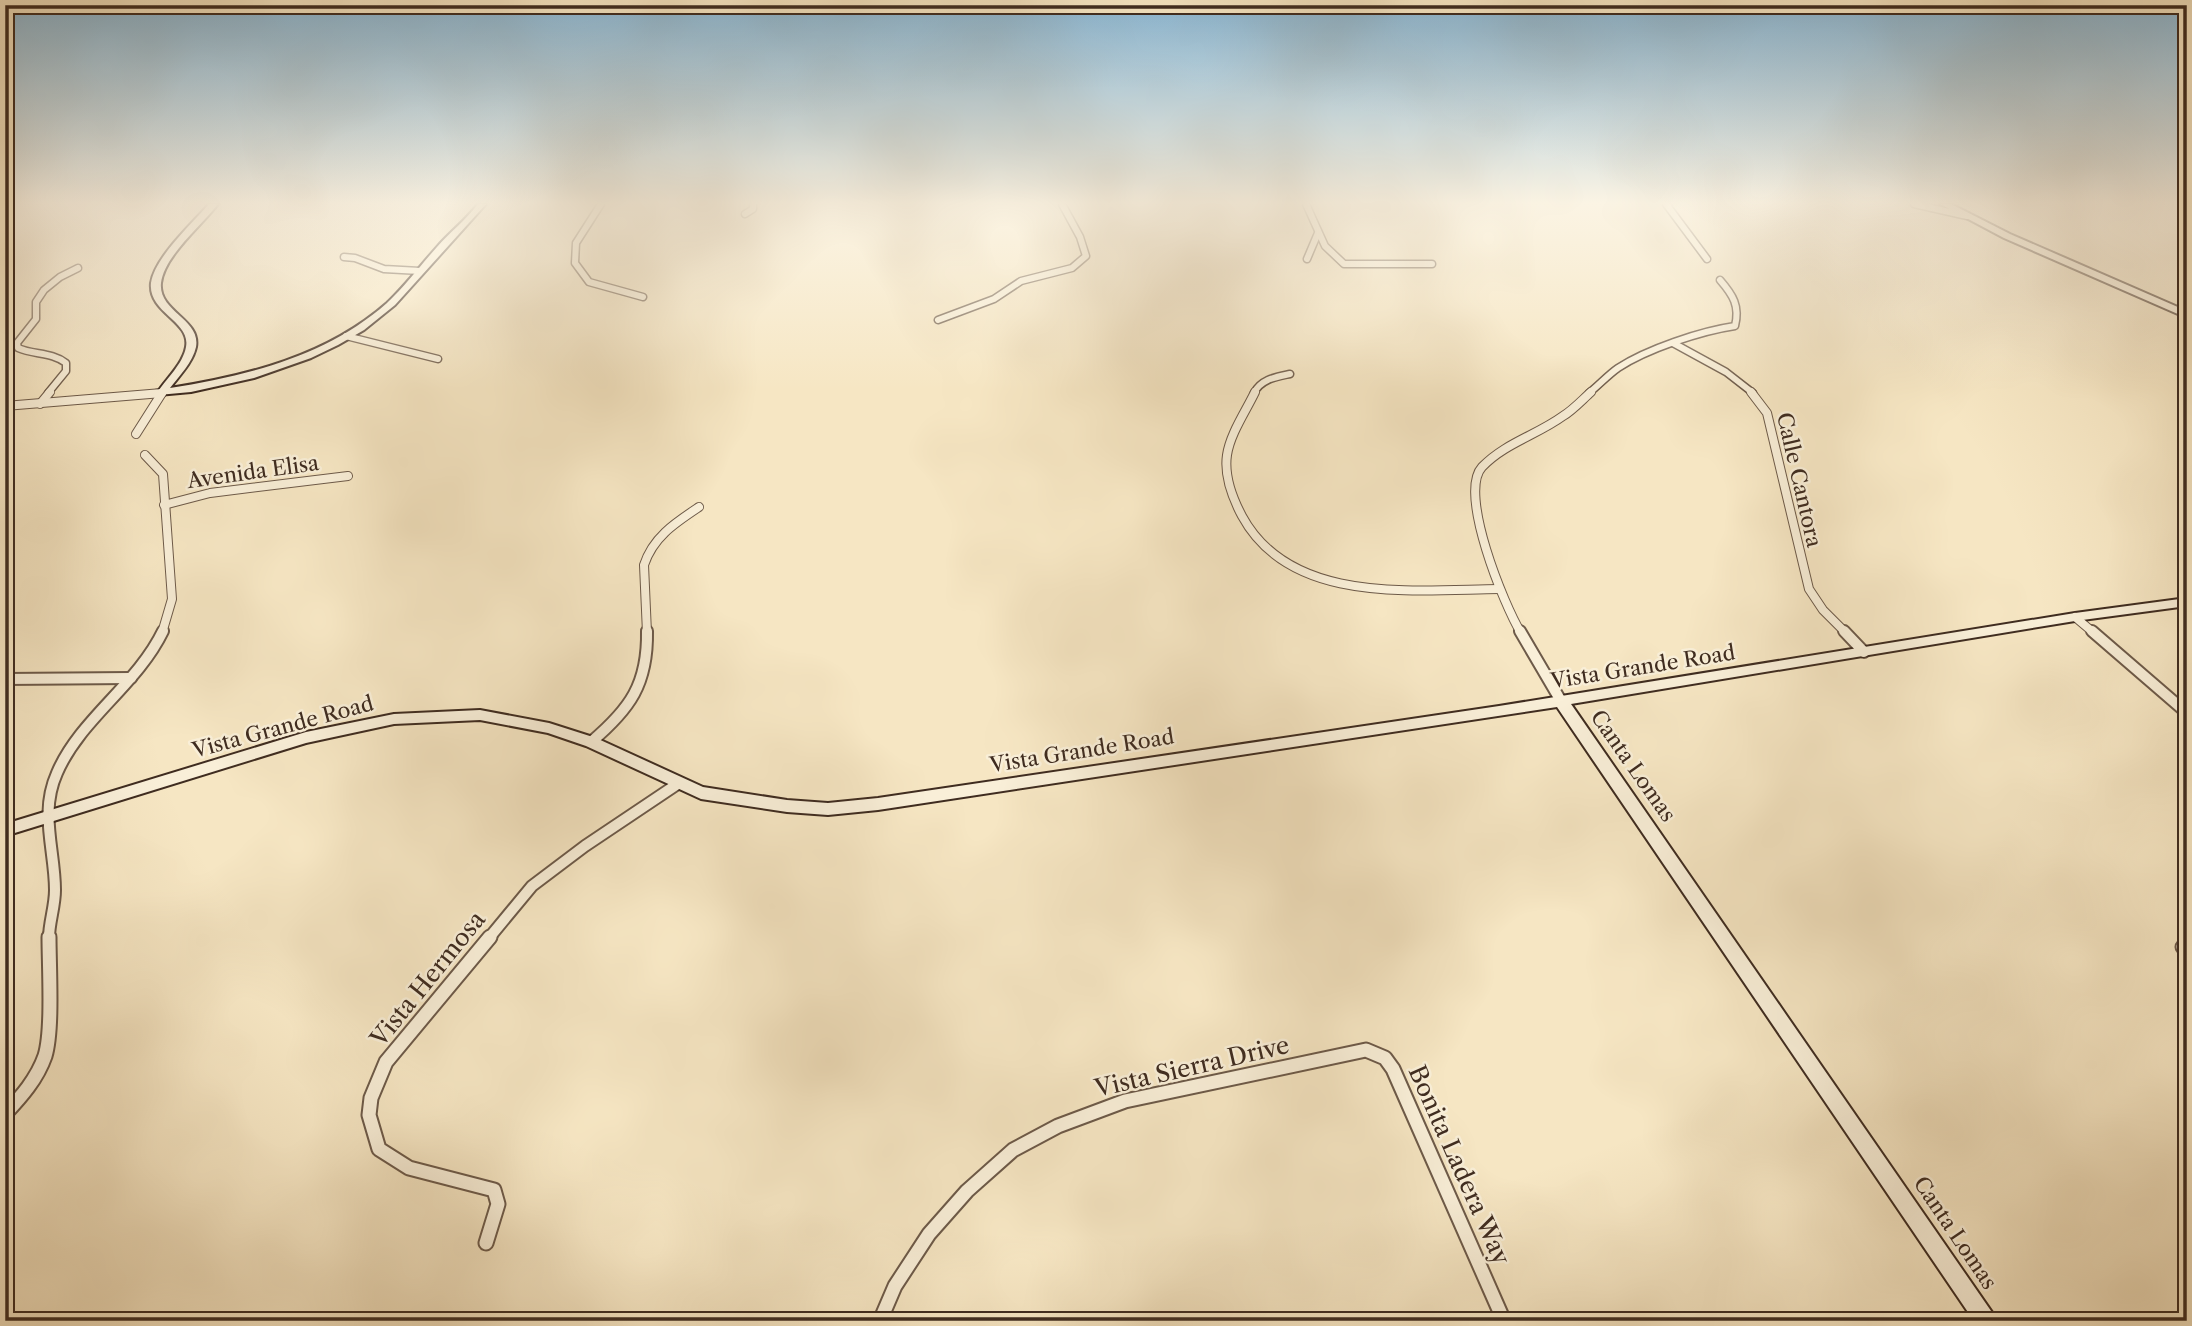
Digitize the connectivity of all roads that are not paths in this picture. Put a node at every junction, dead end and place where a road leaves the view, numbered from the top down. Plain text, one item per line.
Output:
1 (164, 266) edge
2 (376, 266) edge
3 (425, 266) edge
4 (577, 266) edge
5 (1074, 266) edge
6 (2078, 266) edge
7 (78, 268) dead end
8 (420, 271) junction
9 (1720, 280) dead end
10 (643, 297) dead end
11 (2187, 315) edge
12 (938, 320) dead end
13 (346, 336) junction
14 (1674, 344) junction
15 (438, 359) dead end
16 (1290, 374) dead end
17 (162, 393) junction
18 (40, 404) junction
19 (5, 406) edge
20 (136, 434) dead end
21 (145, 455) dead end
22 (348, 476) dead end
23 (164, 505) junction
24 (699, 507) dead end
25 (1499, 589) junction
26 (2187, 602) edge
27 (2075, 617) junction
28 (1864, 652) junction
29 (131, 678) junction
30 (5, 679) edge
31 (1561, 701) junction
32 (2187, 713) edge
33 (591, 742) junction
34 (679, 783) junction
35 (45, 818) junction
36 (5, 830) edge
37 (1355, 1052) joint
38 (5, 1114) edge
39 (486, 1242) dead end
40 (880, 1321) edge
41 (1504, 1321) edge
42 (1987, 1321) edge

1 - 17 street
2 - 8 street
3 - 8 street
4 - 10 street
5 - 12 street
6 - 11 street
7 - 18 street
8 - 13 street
9 - 14 street, Canta Lomas
13 - 15 street
13 - 17 street
14 - 25 street, Canta Lomas
14 - 28 street, Calle Cantora
16 - 25 street
17 - 18 street
17 - 20 street
18 - 19 street
21 - 23 street
22 - 23 street, Avenida Elisa
23 - 29 street
24 - 33 street
25 - 31 street, Canta Lomas
26 - 27 street, Vista Grande Road
27 - 28 street, Vista Grande Road
27 - 32 street
28 - 31 street, Vista Grande Road
29 - 30 street
29 - 35 street
31 - 34 street, Vista Grande Road
31 - 42 street, Canta Lomas
33 - 34 street, Vista Grande Road
33 - 35 street, Vista Grande Road
34 - 39 street, Vista Hermosa
35 - 36 street, Vista Grande Road
35 - 38 street
37 - 40 street, Vista Sierra Drive
37 - 41 street, Bonita Ladera Way

